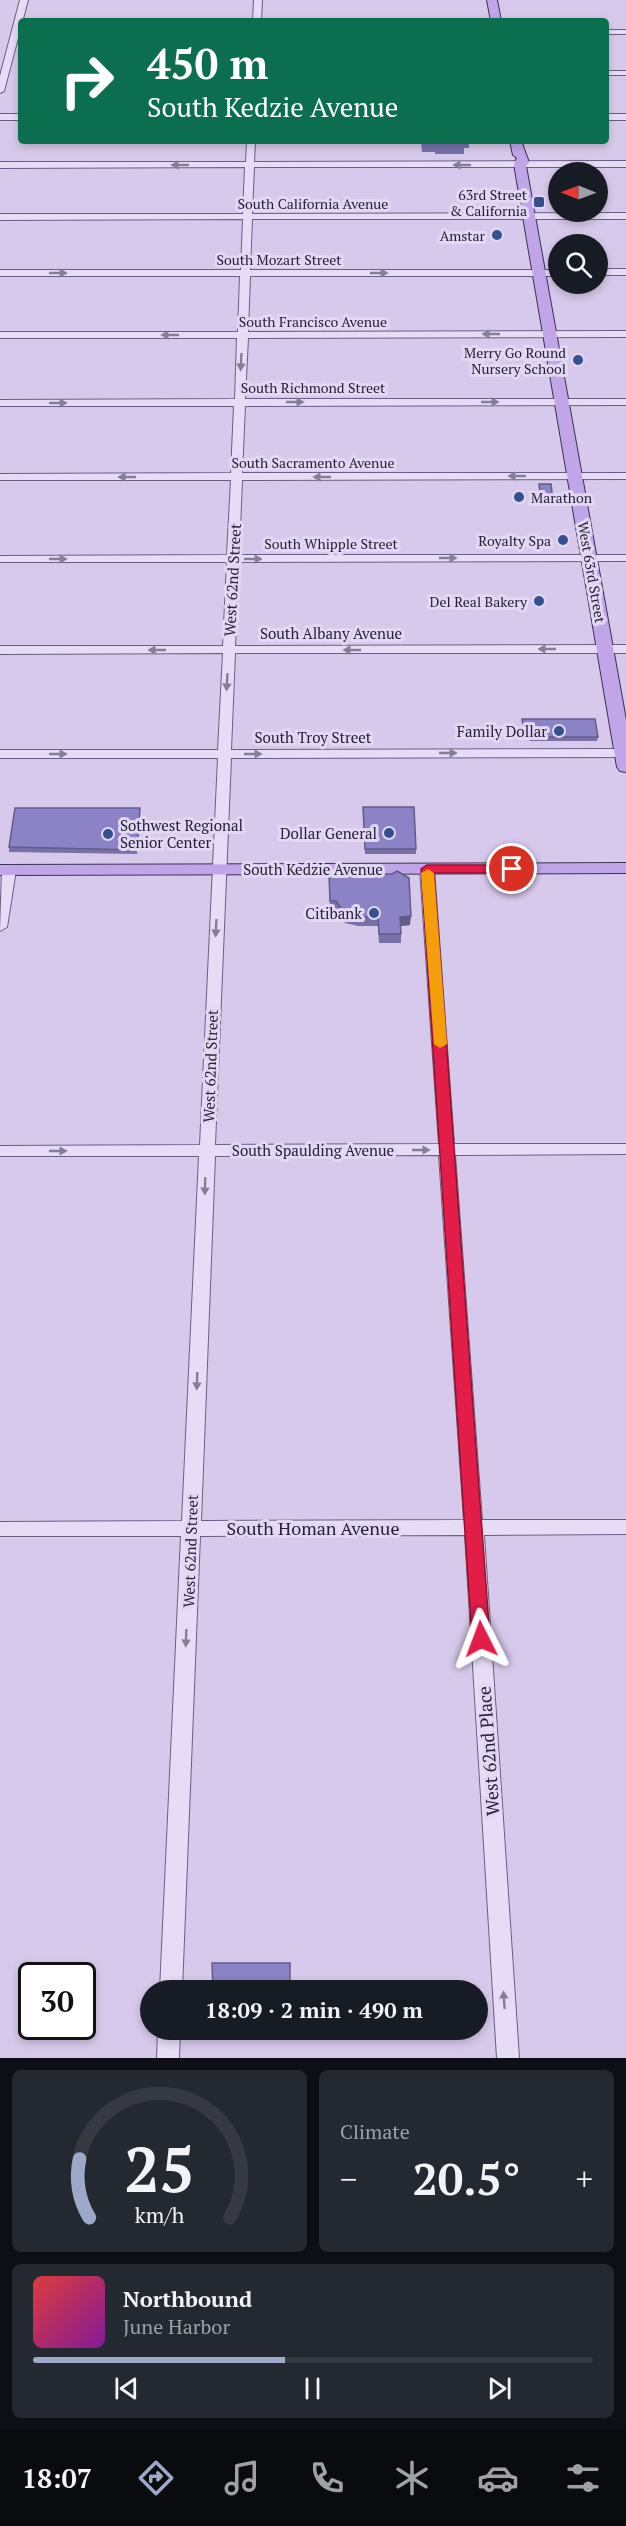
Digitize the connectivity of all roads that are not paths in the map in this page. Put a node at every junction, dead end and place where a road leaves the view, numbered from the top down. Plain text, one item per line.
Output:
1 (24, 0) edge
2 (258, 0) edge
3 (492, 0) edge
4 (21, 18) edge
5 (257, 18) edge
6 (495, 18) edge
7 (5, 32) dead end
8 (18, 32) edge
9 (609, 32) edge
10 (626, 32) edge
11 (2, 73) edge
12 (16, 73) dead end
13 (609, 73) edge
14 (626, 73) edge
15 (0, 91) edge
16 (0, 117) edge
17 (18, 117) edge
18 (609, 117) edge
19 (626, 117) edge
20 (251, 144) edge
21 (517, 144) edge
22 (520, 160) junction
23 (626, 164) edge
24 (0, 165) edge
25 (250, 165) junction
26 (529, 216) junction
27 (626, 216) edge
28 (0, 217) edge
29 (248, 217) junction
30 (608, 272) edge
31 (626, 272) edge
32 (0, 273) edge
33 (245, 273) junction
34 (539, 273) junction
35 (548, 273) edge
36 (243, 334) junction
37 (550, 334) junction
38 (626, 334) edge
39 (0, 335) edge
40 (240, 402) junction
41 (562, 402) junction
42 (626, 402) edge
43 (0, 403) edge
44 (575, 476) junction
45 (626, 476) edge
46 (0, 477) edge
47 (236, 477) junction
48 (590, 558) junction
49 (626, 558) edge
50 (0, 559) edge
51 (232, 559) junction
52 (605, 649) junction
53 (626, 649) edge
54 (0, 650) edge
55 (228, 650) junction
56 (0, 754) edge
57 (224, 754) junction
58 (625, 758) edge
59 (626, 868) edge
60 (427, 869) junction
61 (4, 870) edge
62 (219, 870) junction
63 (0, 927) edge
64 (626, 1149) edge
65 (206, 1150) junction
66 (448, 1150) junction
67 (0, 1151) edge
68 (474, 1527) junction
69 (626, 1527) edge
70 (190, 1528) junction
71 (0, 1529) edge
72 (171, 1980) edge
73 (169, 2040) edge
74 (168, 2058) edge
75 (508, 2058) edge

1 - 4 street
2 - 5 street
3 - 6 main road
7 - 8 street
8 - 11 street
9 - 10 street
11 - 12 street
11 - 15 street
13 - 14 street
16 - 17 street
18 - 19 street
20 - 25 street, West 62nd Street
21 - 22 main road, West 63rd Street
22 - 23 street
22 -> 25 street
22 - 26 main road, West 63rd Street
25 -> 24 street
25 - 29 street, West 62nd Street
26 - 27 street, South California Avenue
26 - 29 street, South California Avenue
26 - 34 main road, West 63rd Street
28 - 29 street, South California Avenue
29 - 33 street, West 62nd Street
30 - 31 street
32 -> 33 street, South Mozart Street
33 -> 34 street, South Mozart Street
33 - 36 street, West 62nd Street
34 - 35 street, South Mozart Street
34 - 37 main road, West 63rd Street
37 -> 36 street, South Francisco Avenue
36 -> 39 street, South Francisco Avenue
36 -> 40 street, West 62nd Street
37 - 38 street, South Francisco Avenue
37 - 41 main road, West 63rd Street
40 -> 41 street, South Richmond Street
43 -> 40 street, South Richmond Street
40 - 47 street, West 62nd Street
41 - 42 street, South Richmond Street
41 - 44 main road, West 63rd Street
44 - 45 street, South Sacramento Avenue
44 -> 47 street, South Sacramento Avenue
44 - 48 main road, West 63rd Street
47 -> 46 street, South Sacramento Avenue
47 - 51 street, West 62nd Street
48 - 49 street, South Whipple Street
51 -> 48 street, South Whipple Street
48 - 52 main road, West 63rd Street
50 -> 51 street, South Whipple Street
51 - 55 street, West 62nd Street
52 - 53 street, South Albany Avenue
52 -> 55 street, South Albany Avenue
52 - 58 main road, West 63rd Street
55 -> 54 street, South Albany Avenue
55 -> 57 street, West 62nd Street
56 -> 57 street, South Troy Street
57 -> 58 street, South Troy Street
57 - 62 street, West 62nd Street
59 - 60 main road, South Kedzie Avenue
60 - 62 main road, South Kedzie Avenue
60 - 66 street, West 62nd Place
61 - 62 main road, South Kedzie Avenue
61 - 63 street
62 -> 65 street, West 62nd Street
64 - 66 street, South Spaulding Avenue
65 -> 66 street, South Spaulding Avenue
67 -> 65 street, South Spaulding Avenue
65 -> 70 street, West 62nd Street
66 - 68 street, West 62nd Place
68 - 69 street, South Homan Avenue
68 - 70 street, South Homan Avenue
75 -> 68 street, West 62nd Place
70 - 71 street, South Homan Avenue
70 -> 72 street, West 62nd Street
73 - 74 street

